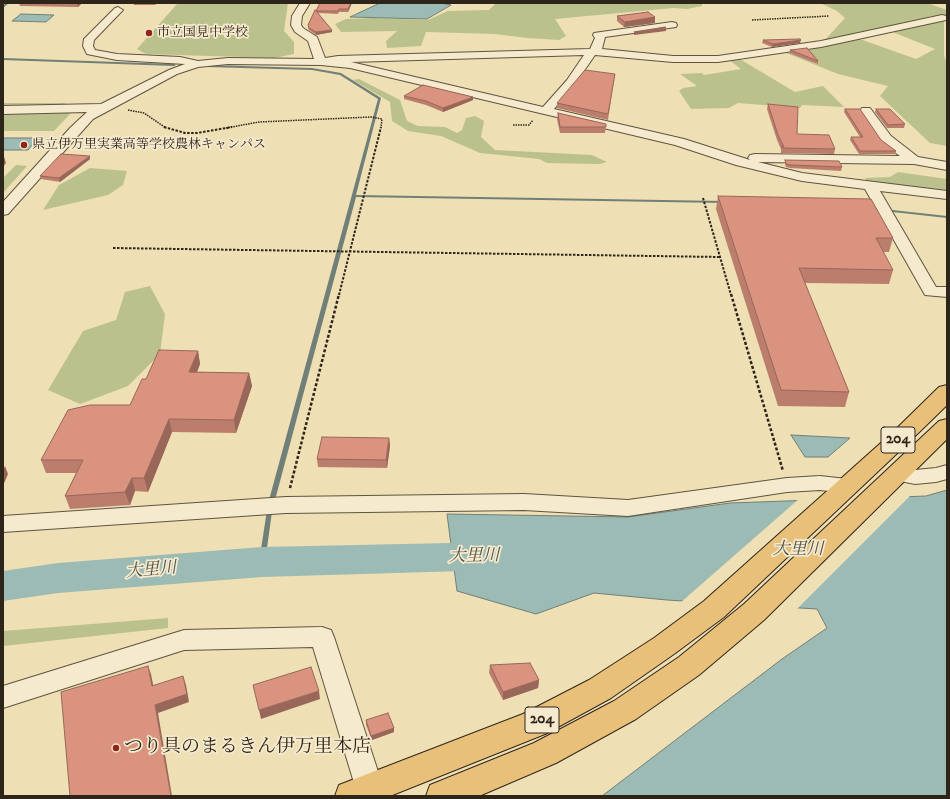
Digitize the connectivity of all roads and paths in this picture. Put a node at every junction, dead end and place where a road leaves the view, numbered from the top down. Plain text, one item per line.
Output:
1 (305, 3) edge
2 (118, 10) dead end
3 (829, 16) dead end
4 (942, 18) dead end
5 (752, 20) dead end
6 (672, 26) dead end
7 (592, 52) junction
8 (321, 62) junction
9 (196, 64) junction
10 (102, 108) junction
11 (3, 110) edge
12 (546, 111) junction
13 (866, 111) dead end
14 (679, 142) junction
15 (914, 160) junction
16 (947, 166) edge
17 (870, 186) junction
18 (947, 195) edge
19 (703, 198) dead end
20 (3, 211) edge
21 (113, 248) dead end
22 (349, 251) junction
23 (720, 257) junction
24 (947, 292) edge
25 (947, 392) edge
26 (947, 426) edge
27 (947, 472) edge
28 (897, 474) junction
29 (787, 485) junction
30 (847, 486) junction
31 (286, 505) junction
32 (3, 524) edge
33 (3, 697) edge
34 (364, 794) edge
35 (442, 796) edge

1 - 8 street
2 - 9 street
3 - 5 path
4 - 7 street
6 - 7 street
7 - 8 street
7 - 12 street
8 - 9 street
8 - 12 street
9 - 10 street
10 - 11 street
10 - 20 street
10 - 22 path
12 - 14 street
13 - 15 street
14 - 15 street
14 - 17 street
15 - 16 street
17 - 18 street
17 - 24 street
19 - 23 path
21 - 22 path
22 - 23 path
22 - 31 path
23 - 29 path
25 - 30 highway, 204
26 - 28 highway, 204
27 - 28 street
28 - 35 highway, 204
29 - 30 street
29 - 31 street
30 - 34 highway, 204
31 - 32 street
33 - 34 street

